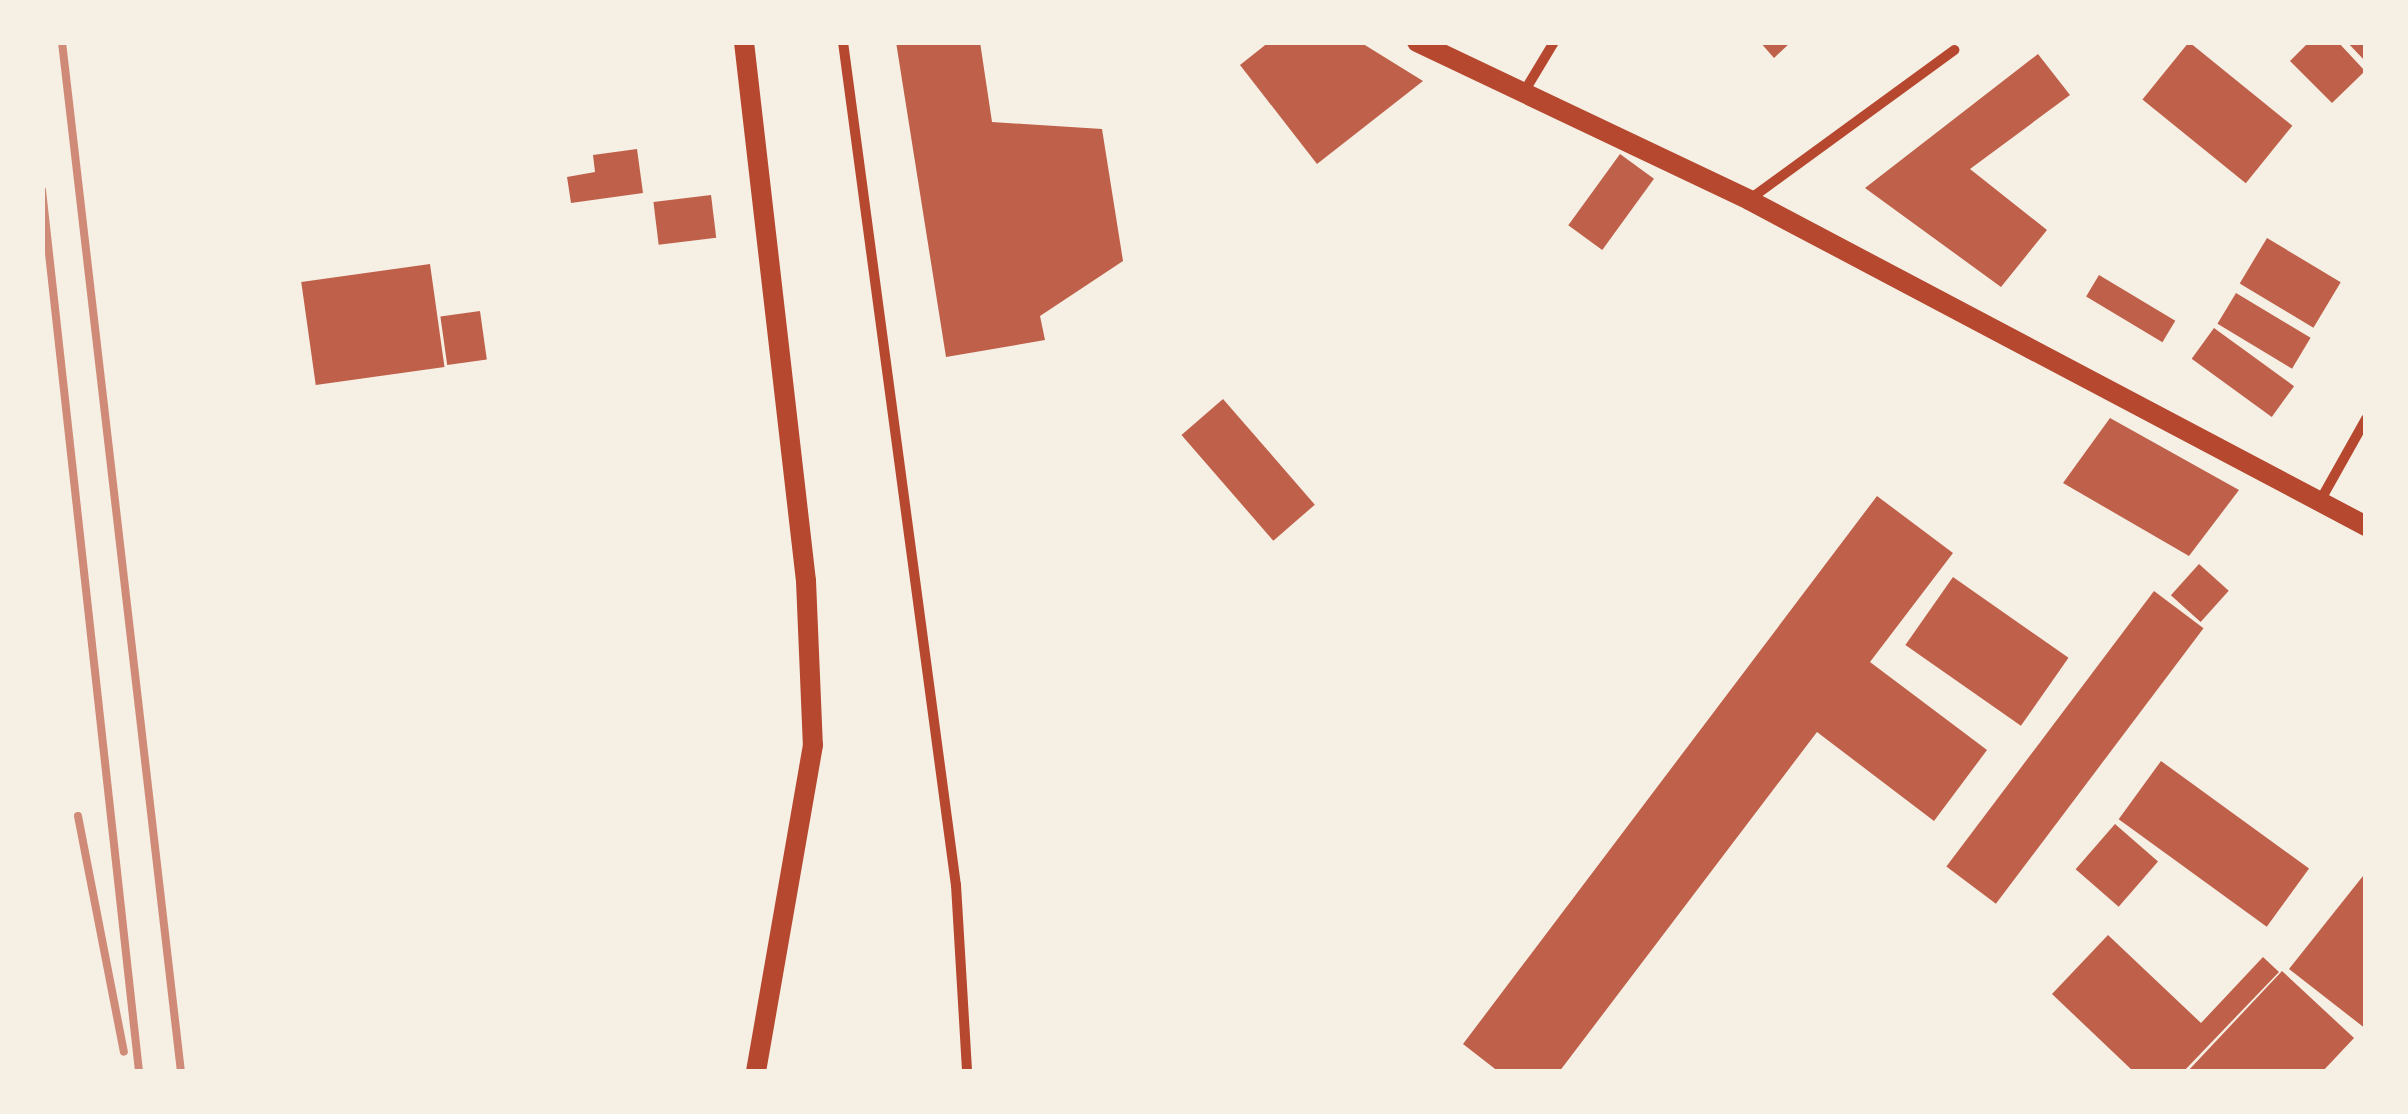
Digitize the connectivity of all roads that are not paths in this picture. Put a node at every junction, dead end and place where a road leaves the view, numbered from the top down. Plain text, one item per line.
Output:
1 (744, 42) edge
2 (843, 42) edge
3 (1417, 42) edge
4 (1554, 42) edge
5 (1954, 50) dead end
6 (1524, 92) junction
7 (1750, 200) junction
8 (2366, 419) edge
9 (2319, 502) junction
10 (2366, 526) edge
11 (756, 1072) edge
12 (967, 1072) edge

1 - 11 main road
2 - 12 street
3 - 6 main road
4 - 6 street
5 - 7 street
6 - 7 main road
7 - 9 main road
8 - 9 street
9 - 10 main road

